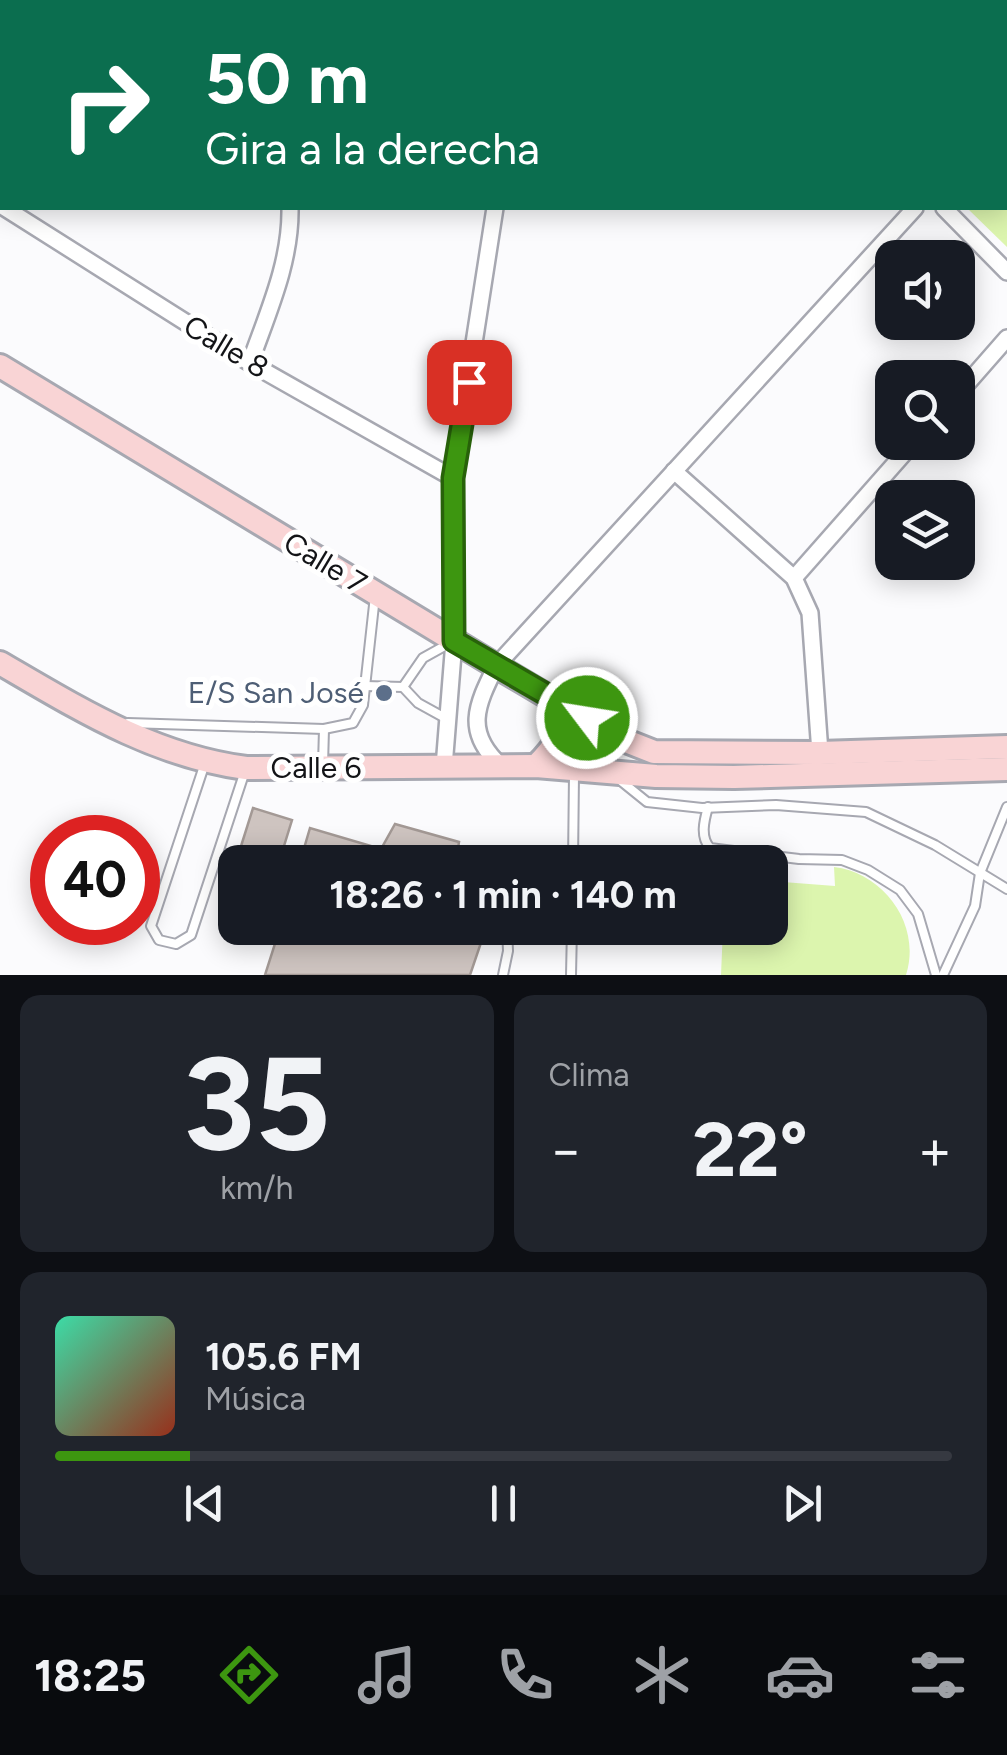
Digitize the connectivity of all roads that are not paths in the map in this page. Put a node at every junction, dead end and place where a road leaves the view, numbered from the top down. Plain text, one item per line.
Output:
1 (8, 210) edge
2 (290, 210) edge
3 (495, 210) edge
4 (913, 210) edge
5 (946, 210) edge
6 (1007, 272) edge
7 (1007, 338) edge
8 (250, 363) junction
9 (0, 366) edge
10 (975, 375) edge
11 (898, 460) edge
12 (674, 471) junction
13 (453, 478) junction
14 (794, 578) junction
15 (375, 593) junction
16 (454, 641) junction
17 (0, 663) edge
18 (496, 666) junction
19 (366, 686) junction
20 (403, 687) junction
21 (559, 700) junction
22 (448, 719) junction
23 (104, 722) junction
24 (324, 729) junction
25 (1007, 747) edge
26 (820, 753) junction
27 (205, 762) junction
28 (655, 764) junction
29 (501, 766) junction
30 (536, 766) junction
31 (444, 767) junction
32 (246, 768) junction
33 (324, 768) junction
34 (1007, 769) edge
35 (575, 770) junction
36 (610, 772) junction
37 (708, 807) junction
38 (1007, 808) edge
39 (573, 845) edge
40 (980, 872) junction
41 (1007, 889) edge
42 (508, 945) edge
43 (572, 945) edge
44 (503, 975) edge
45 (572, 975) edge
46 (940, 975) edge

1 - 8 street, Calle 8
2 - 8 street
3 - 13 street
4 - 12 street
5 - 6 street
7 - 10 street
8 - 13 street, Calle 8
9 - 15 street, Calle 7
11 - 14 street
12 - 14 street
12 - 18 street
13 - 16 street
14 - 26 street
15 - 16 street, Calle 7
15 - 19 lane
16 - 18 street, Calle 7
16 - 20 lane
16 - 22 street
17 - 23 street, Calle 6
18 - 21 street, Calle 7
18 - 29 street
19 - 20 lane
19 - 24 lane
20 - 22 lane
21 - 28 street, Calle 7
21 - 30 street
22 - 31 street
23 - 24 lane
23 - 27 street, Calle 6
24 - 33 lane
25 - 26 street
26 - 28 street
27 - 32 street, Calle 6
27 - 32 lane
28 - 34 street
28 - 36 street, Calle 6
29 - 30 street, Calle 6
29 - 31 street, Calle 6
30 - 35 street, Calle 6
31 - 33 street, Calle 6
32 - 33 street, Calle 6
35 - 36 street, Calle 6
35 - 39 lane
36 - 37 lane
37 - 40 lane
37 - 46 lane
38 - 40 lane
40 - 41 lane
40 - 46 lane
42 - 44 lane
43 - 45 lane

